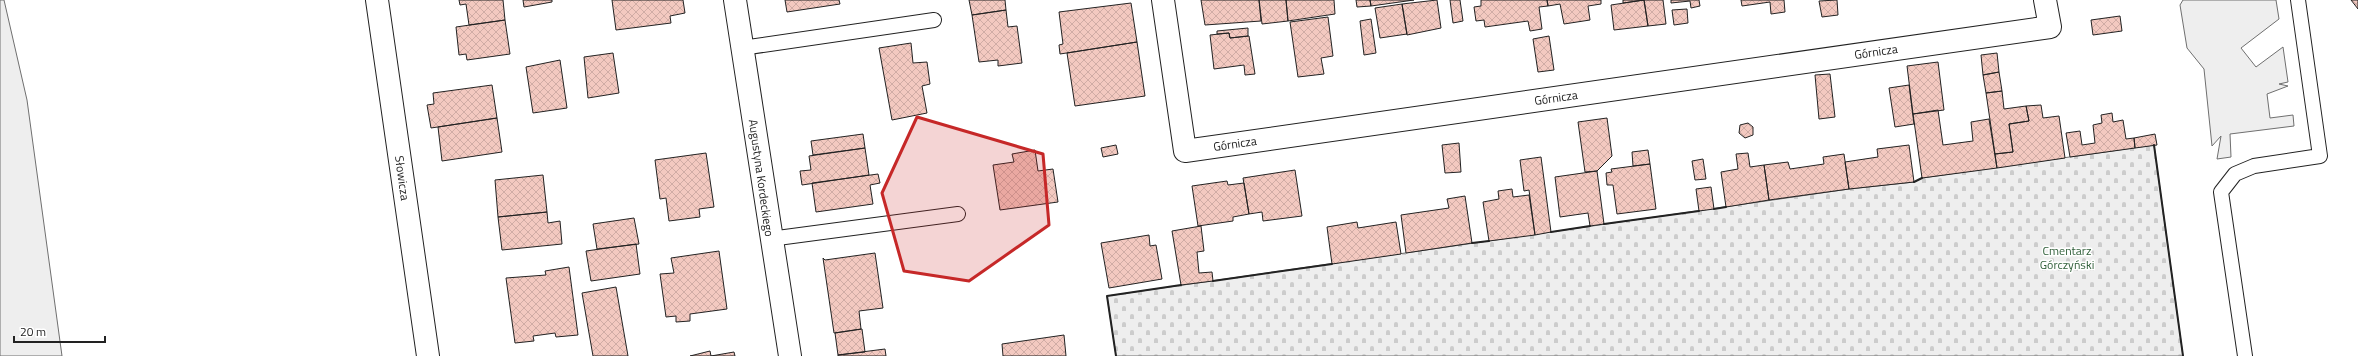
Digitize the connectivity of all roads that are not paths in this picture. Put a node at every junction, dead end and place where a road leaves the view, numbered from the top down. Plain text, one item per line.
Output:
1 (377, 0) edge
2 (735, 0) edge
3 (1163, 0) edge
4 (2045, 0) edge
5 (2298, 0) edge
6 (934, 20) dead end
7 (742, 48) junction
8 (958, 214) dead end
9 (770, 239) junction
10 (428, 356) edge
11 (790, 356) edge
12 (2244, 356) edge

1 - 10 street, Słowicza
2 - 7 street, Augustyna Kordeckiego
3 - 4 street, Górnicza
5 - 12 lane
6 - 7 lane
7 - 9 street, Augustyna Kordeckiego
8 - 9 lane
9 - 11 street, Augustyna Kordeckiego

